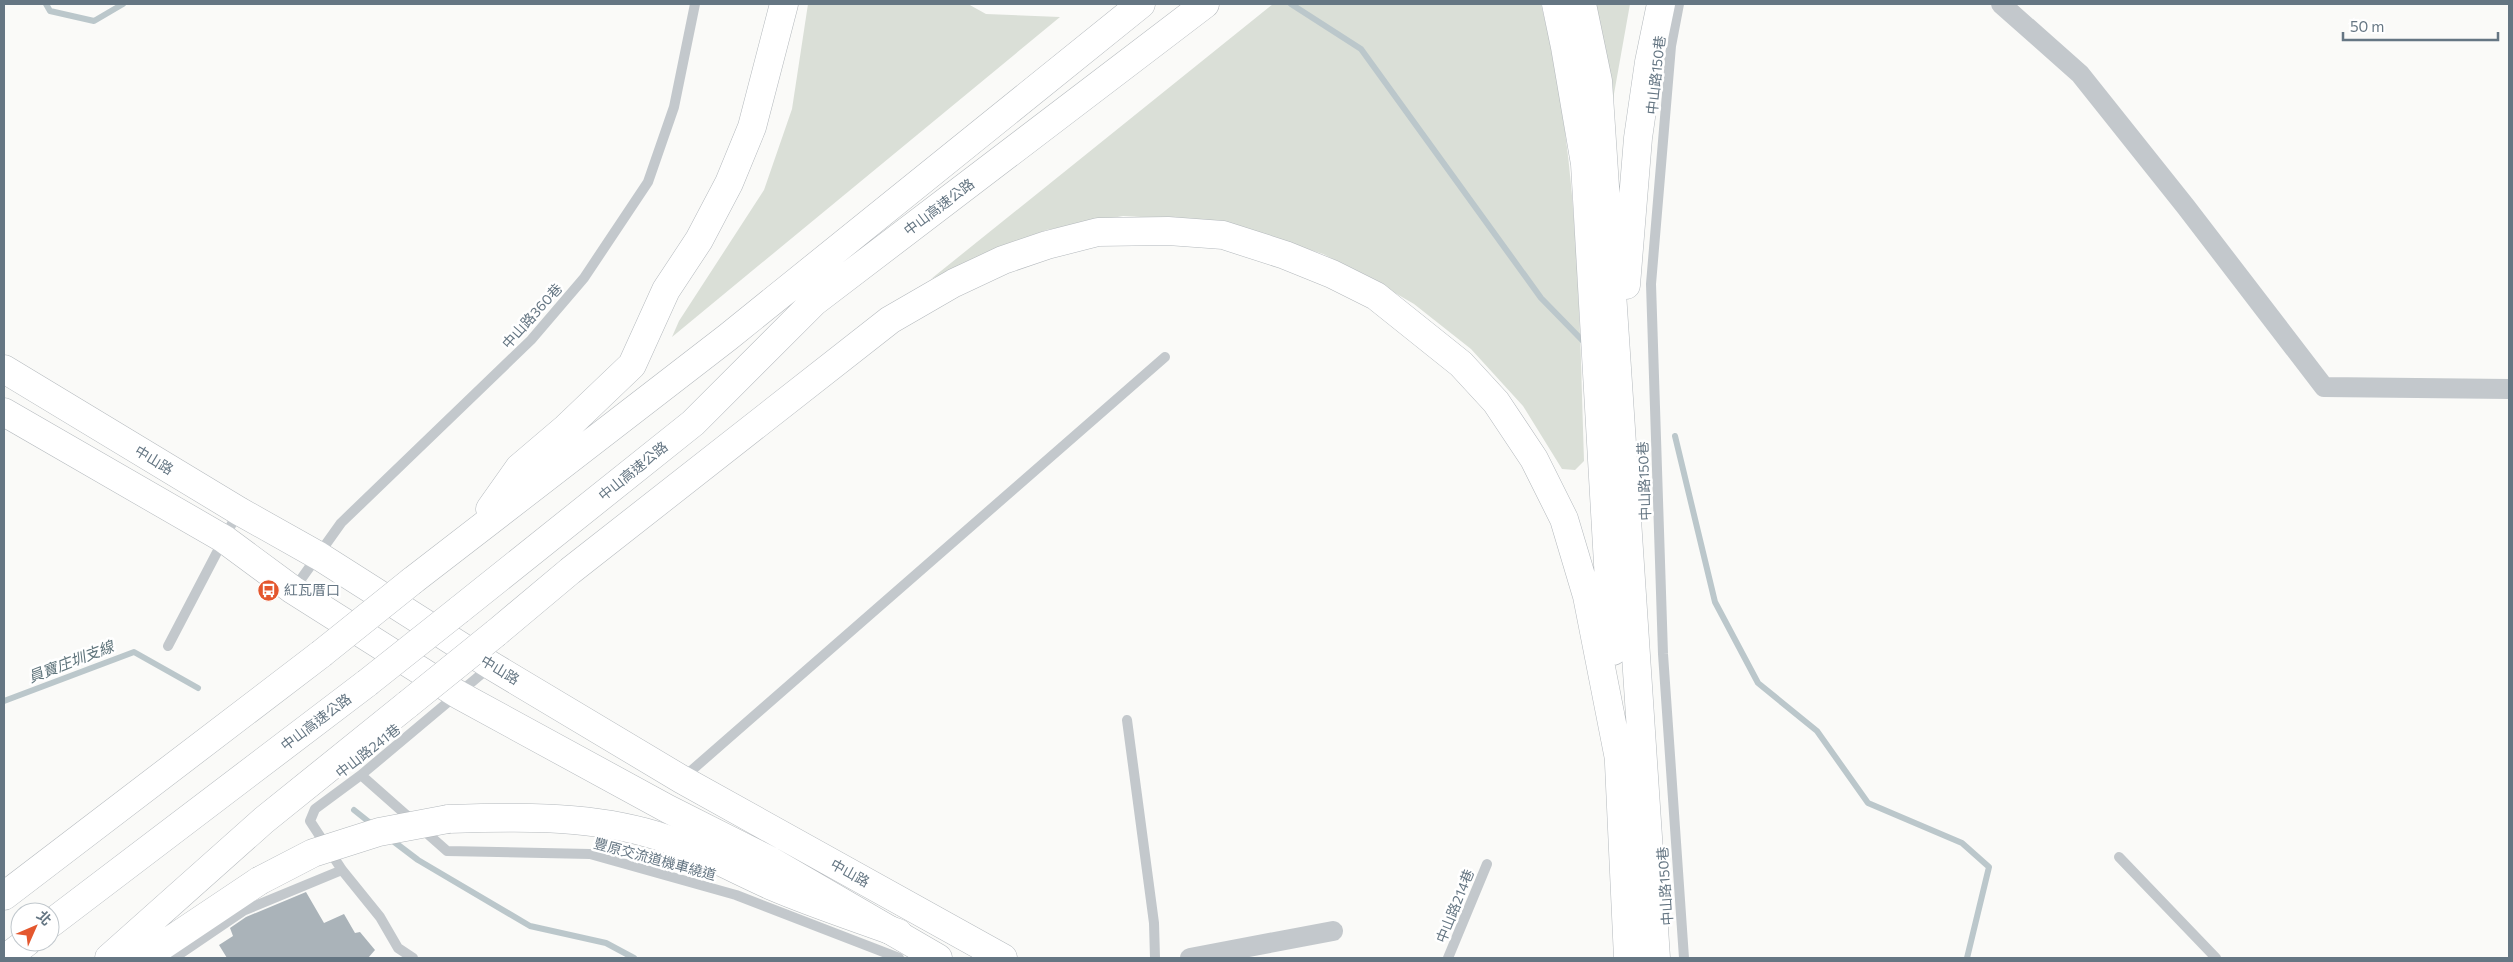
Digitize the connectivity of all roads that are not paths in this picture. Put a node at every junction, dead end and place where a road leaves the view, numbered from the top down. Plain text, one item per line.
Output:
1 (695, 4) edge
2 (784, 4) edge
3 (1141, 4) edge
4 (1205, 4) edge
5 (1556, 4) edge
6 (1582, 4) edge
7 (1661, 4) edge
8 (1679, 4) edge
9 (2001, 4) edge
10 (1617, 350) junction
11 (1165, 357) dead end
12 (4, 369) edge
13 (2509, 388) edge
14 (4, 412) edge
15 (239, 511) junction
16 (473, 533) junction
17 (224, 539) junction
18 (319, 556) junction
19 (293, 590) junction
20 (168, 646) dead end
21 (492, 666) junction
22 (459, 695) junction
23 (1127, 720) dead end
24 (1619, 759) junction
25 (361, 776) junction
26 (682, 779) junction
27 (2119, 857) dead end
28 (1487, 864) dead end
29 (342, 870) junction
30 (4, 896) edge
31 (60, 916) edge
32 (1333, 931) dead end
33 (898, 946) edge
34 (109, 958) edge
35 (144, 958) edge
36 (174, 958) edge
37 (413, 958) edge
38 (938, 958) edge
39 (1003, 958) edge
40 (1155, 958) edge
41 (1190, 958) edge
42 (1448, 958) edge
43 (1628, 958) edge
44 (1656, 958) edge
45 (1684, 958) edge
46 (2216, 958) edge

1 - 18 lane, 中山路360巷
2 - 16 main road
3 - 16 main road
4 - 31 main road, 中山高速公路, bridge
5 - 24 main road
6 - 10 main road
7 - 10 main road
8 - 45 lane, 中山路150巷
9 - 13 street
10 - 44 main road
11 - 26 lane
12 - 15 main road, 中山路
14 - 17 main road, 中山路
15 - 17 lane
15 - 18 main road, 中山路
16 - 30 main road, bridge
17 - 19 main road, 中山路
17 - 20 lane
18 - 19 lane, 中山路360巷
18 - 21 main road, 中山路
19 - 22 main road, 中山路
21 - 22 lane, 中山路241巷
21 - 26 main road, 中山路
22 - 25 lane, 中山路241巷
22 - 33 main road, 中山路
23 - 40 lane
24 - 34 main road, bridge
24 - 43 main road
25 - 29 lane, 中山路241巷
25 - 33 lane, 豐原交流道機車繞道
26 - 39 main road, 中山路
27 - 46 lane
28 - 42 lane, 中山路214巷
29 - 36 lane
29 - 37 lane, 中山路241巷
32 - 41 street
33 - 35 main road, bridge
33 - 38 main road, 中山路

